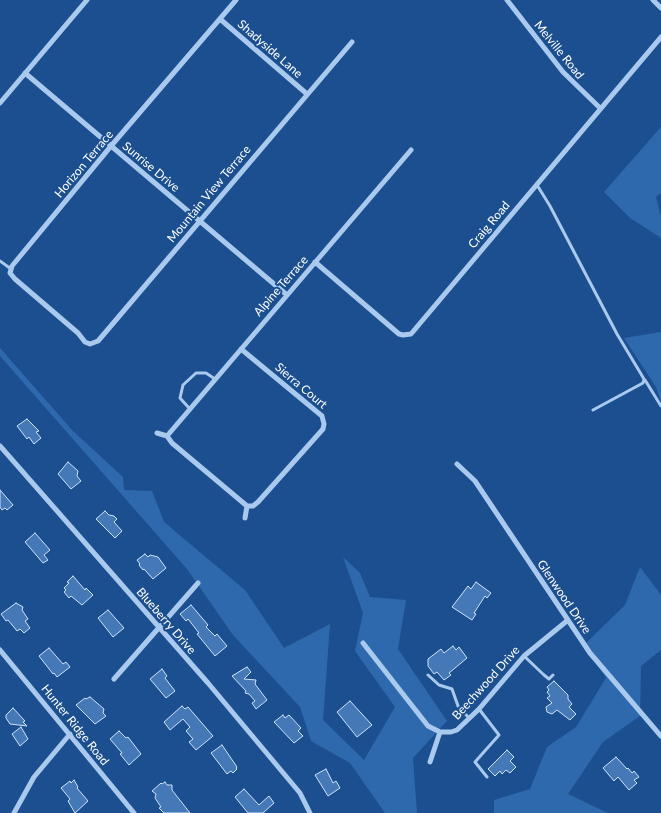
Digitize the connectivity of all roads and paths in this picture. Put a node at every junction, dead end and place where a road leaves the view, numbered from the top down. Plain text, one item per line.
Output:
1 (87, 0) edge
2 (236, 0) edge
3 (506, 0) edge
4 (654, 0) edge
5 (661, 8) edge
6 (220, 19) junction
7 (661, 37) edge
8 (352, 42) dead end
9 (25, 73) junction
10 (307, 94) junction
11 (0, 103) edge
12 (600, 108) junction
13 (111, 146) junction
14 (412, 150) dead end
15 (536, 184) junction
16 (199, 220) junction
17 (0, 261) edge
18 (315, 262) junction
19 (11, 269) junction
20 (287, 295) junction
21 (241, 349) junction
22 (215, 379) junction
23 (644, 379) junction
24 (661, 406) edge
25 (189, 408) junction
26 (593, 410) dead end
27 (157, 433) dead end
28 (166, 436) junction
29 (0, 446) edge
30 (457, 464) dead end
31 (247, 506) junction
32 (245, 518) dead end
33 (198, 583) dead end
34 (568, 620) junction
35 (159, 628) junction
36 (363, 643) dead end
37 (0, 650) edge
38 (524, 656) junction
39 (428, 675) dead end
40 (553, 675) dead end
41 (114, 679) dead end
42 (479, 709) junction
43 (470, 718) junction
44 (440, 732) junction
45 (70, 734) junction
46 (661, 736) edge
47 (430, 762) dead end
48 (487, 777) dead end
49 (14, 813) edge
50 (134, 813) edge
51 (310, 813) edge

1 - 9 street
2 - 6 street, Horizon Terrace
3 - 12 street, Melville Road
4 - 5 street
6 - 10 street, Shadyside Lane
6 - 13 street, Horizon Terrace
7 - 12 street, Craig Road
8 - 10 street, Mountain View Terrace
9 - 11 street
9 - 13 street, Sunrise Drive
10 - 16 street, Mountain View Terrace
12 - 15 street, Craig Road
13 - 16 street, Sunrise Drive
13 - 19 street, Horizon Terrace
14 - 18 street, Alpine Terrace
15 - 18 street, Craig Road
15 - 23 lane
16 - 19 street, Mountain View Terrace
16 - 20 street, Sunrise Drive
17 - 19 lane
18 - 20 street, Alpine Terrace
20 - 21 street, Alpine Terrace
21 - 22 street, Alpine Terrace
21 - 31 street, Sierra Court
22 - 25 street, Alpine Terrace
22 - 25 lane
23 - 24 lane
23 - 26 lane
25 - 28 street, Alpine Terrace
27 - 28 street
28 - 31 street
29 - 35 street, Blueberry Drive
30 - 34 street, Glenwood Drive
31 - 32 street
33 - 35 street
34 - 38 street, Beechwood Drive
34 - 46 street, Glenwood Drive
35 - 41 street
35 - 51 street, Blueberry Drive
36 - 44 street
37 - 45 street, Hunter Ridge Road
38 - 40 lane
38 - 42 street, Beechwood Drive
39 - 43 lane
42 - 43 street, Beechwood Drive
42 - 48 lane
43 - 44 street, Beechwood Drive
44 - 47 street
45 - 49 street
45 - 50 street, Hunter Ridge Road

